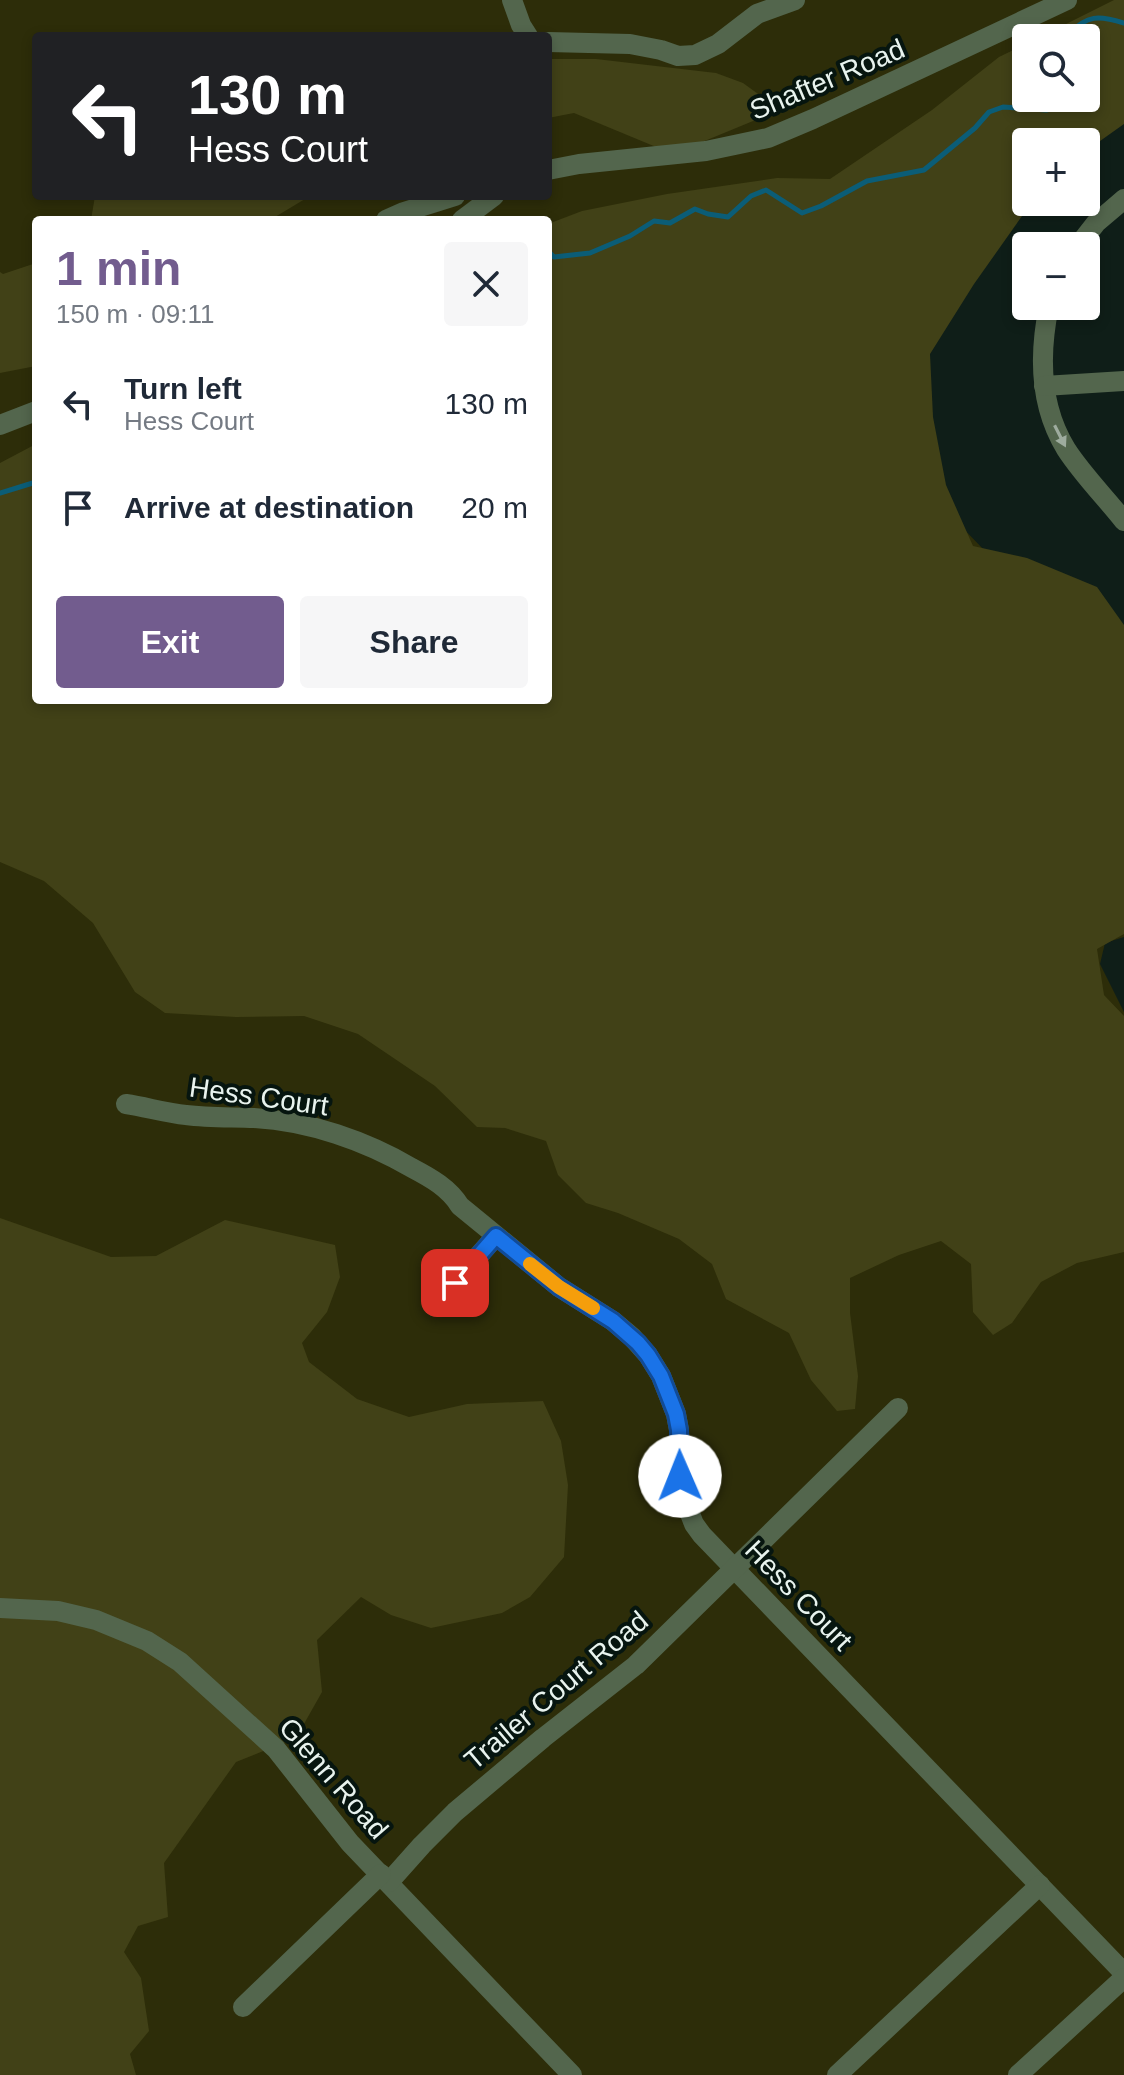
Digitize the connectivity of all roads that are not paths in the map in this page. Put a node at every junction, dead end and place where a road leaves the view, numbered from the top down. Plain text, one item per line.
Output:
1 (512, 0) edge
2 (795, 0) edge
3 (1067, 0) edge
4 (525, 32) edge
5 (552, 42) edge
6 (552, 169) edge
7 (1124, 199) edge
8 (442, 200) edge
9 (489, 200) edge
10 (395, 216) edge
11 (467, 216) edge
12 (1089, 232) edge
13 (1047, 320) edge
14 (1124, 381) edge
15 (1044, 386) junction
16 (32, 413) edge
17 (0, 425) edge
18 (1124, 521) edge
19 (126, 1104) dead end
20 (496, 1236) junction
21 (434, 1306) dead end
22 (898, 1408) dead end
23 (733, 1568) junction
24 (0, 1608) edge
25 (385, 1878) junction
26 (1040, 1885) junction
27 (1124, 1975) edge
28 (243, 2007) dead end
29 (572, 2075) edge
30 (837, 2075) edge
31 (1018, 2075) edge

1 - 4 street
2 - 5 street
3 - 6 street, Shafter Road
7 - 12 street
8 - 10 street
9 - 11 street
13 - 15 street
14 - 15 street
15 -> 18 street
16 - 17 street
19 - 20 street, Hess Court
20 - 21 street
20 - 23 street, Hess Court
22 - 23 street, Trailer Court Road
23 - 25 street, Trailer Court Road
23 - 26 street, Hess Court
24 - 25 street, Glenn Road
25 - 28 street, Trailer Court Road
25 - 29 street, Glenn Road
26 - 27 street, Hess Court
26 - 30 street
27 - 31 street

